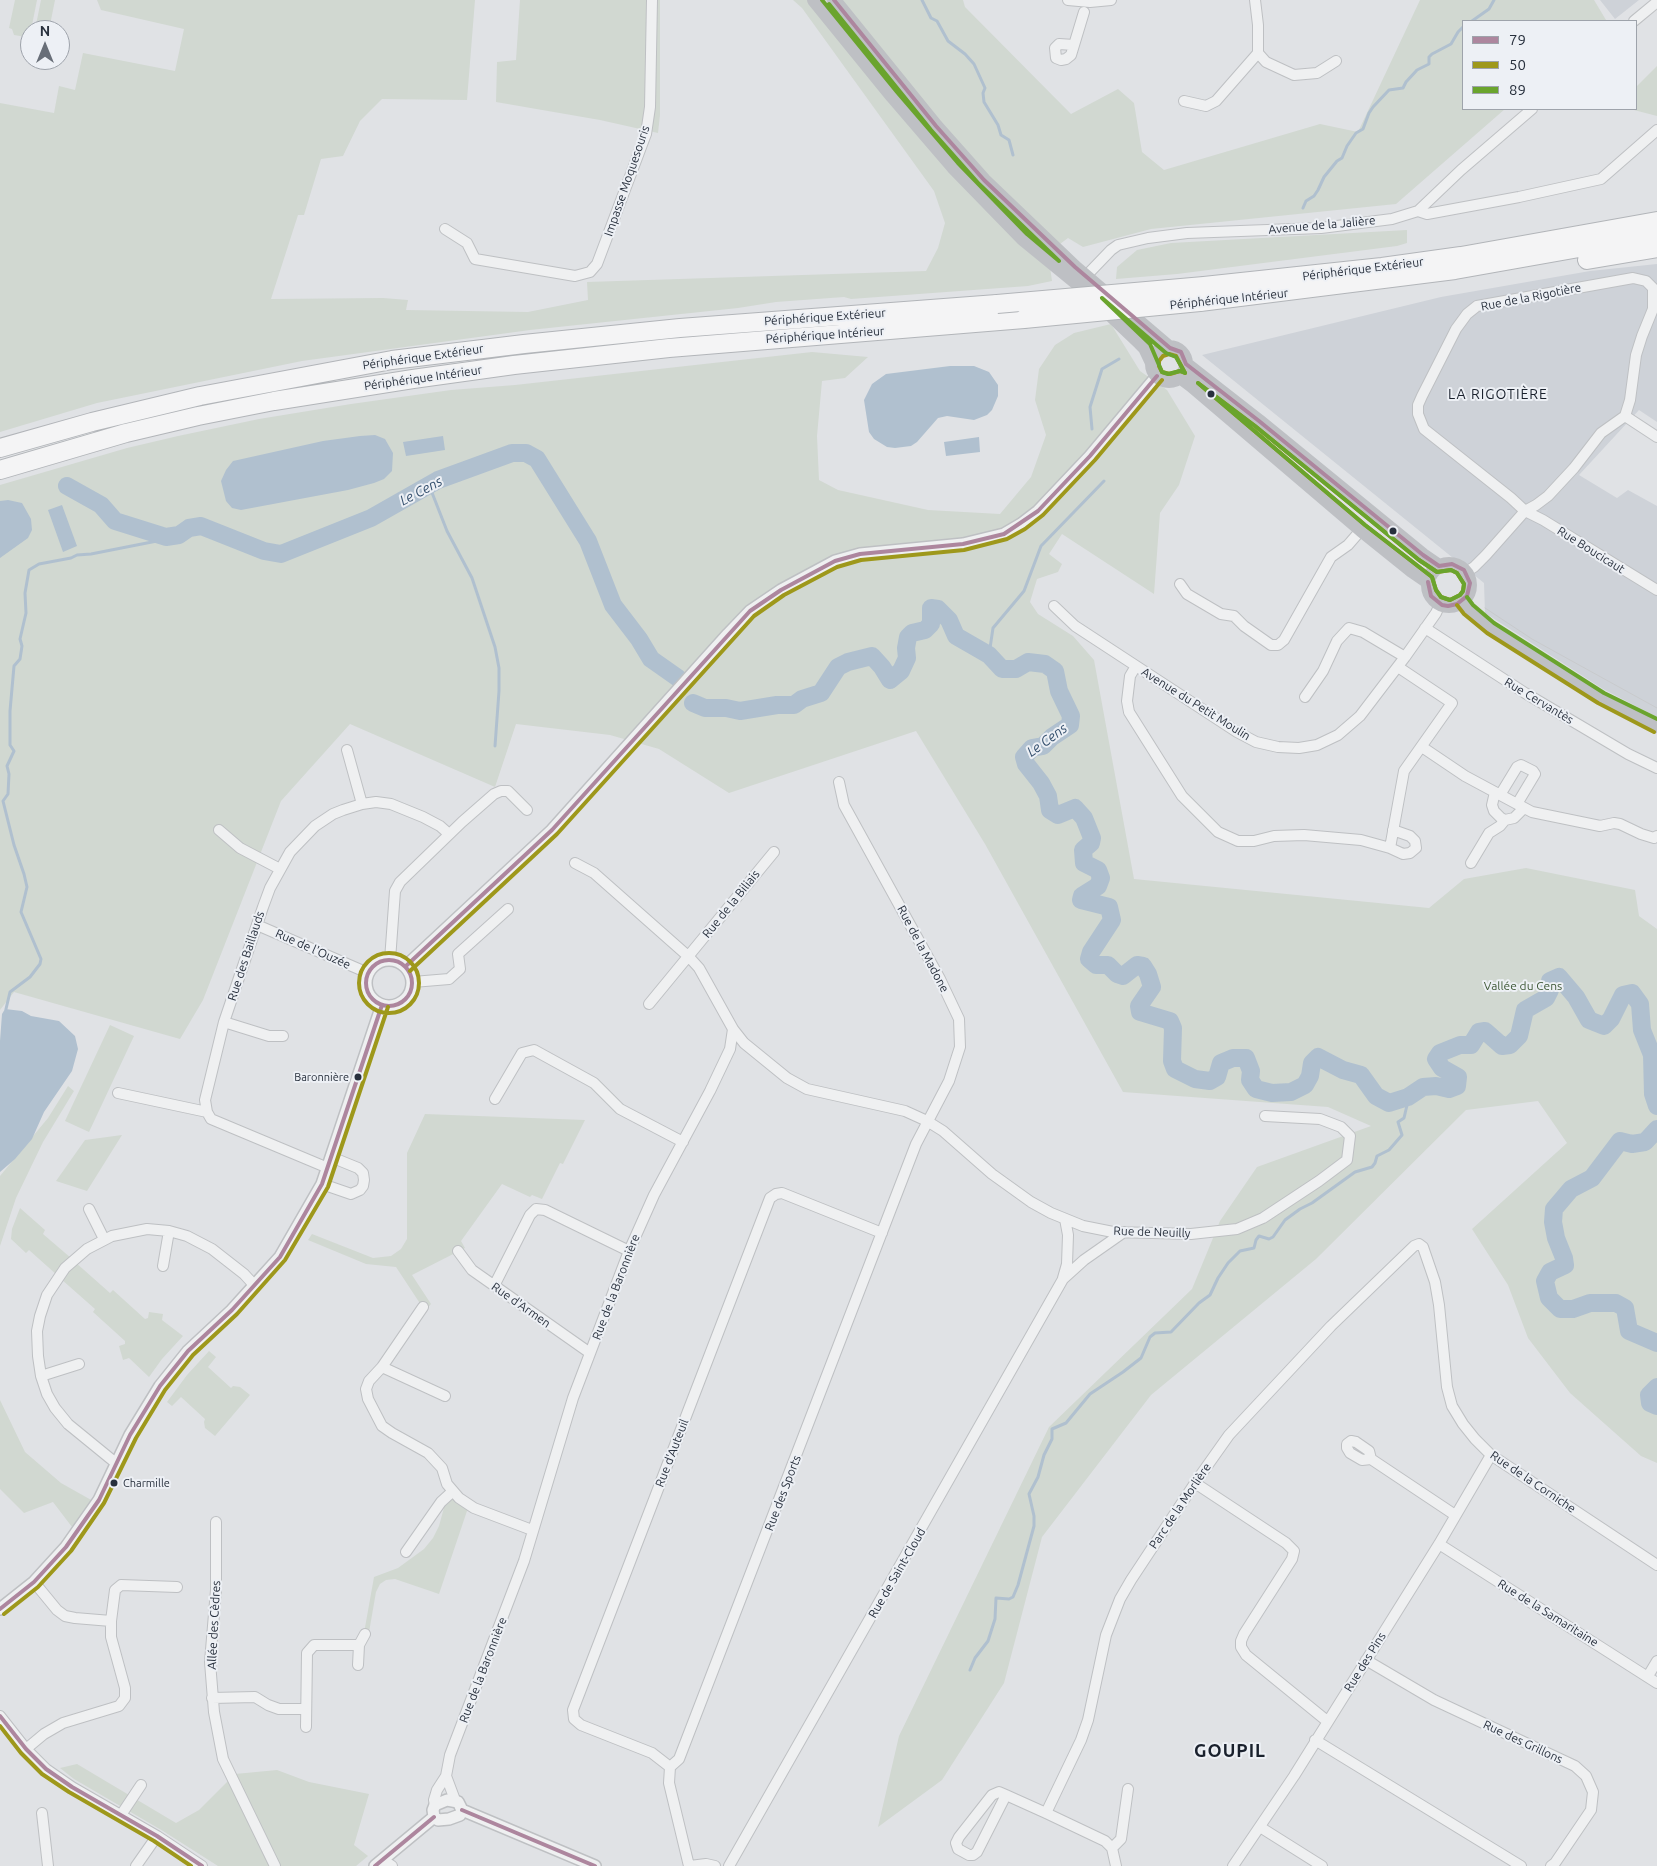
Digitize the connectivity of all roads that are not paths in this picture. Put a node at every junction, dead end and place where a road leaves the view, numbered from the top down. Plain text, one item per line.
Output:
1 (652, 0) edge
2 (814, 0) edge
3 (834, 0) edge
4 (1068, 0) edge
5 (1111, 0) edge
6 (1255, 0) edge
7 (1657, 2) edge
8 (1084, 12) dead end
9 (1635, 20) edge
10 (1074, 45) dead end
11 (1258, 53) junction
12 (1336, 62) dead end
13 (1184, 100) dead end
14 (1531, 110) edge
15 (1657, 130) edge
16 (1657, 209) edge
17 (1418, 211) junction
18 (1657, 221) edge
19 (445, 229) dead end
20 (1657, 234) edge
21 (1537, 244) junction
22 (1657, 248) edge
23 (1477, 266) junction
24 (1082, 280) junction
25 (1202, 294) junction
26 (1170, 348) junction
27 (1155, 370) junction
28 (1183, 371) junction
29 (1625, 416) junction
30 (1657, 437) edge
31 (0, 448) edge
32 (0, 470) edge
33 (1525, 511) junction
34 (1361, 530) junction
35 (1439, 566) junction
36 (1466, 572) junction
37 (1428, 582) junction
38 (1180, 584) dead end
39 (1657, 590) edge
40 (1462, 601) junction
41 (1440, 604) junction
42 (1054, 606) dead end
43 (1425, 628) junction
44 (1405, 657) junction
45 (1136, 666) junction
46 (1398, 666) junction
47 (1305, 697) dead end
48 (1657, 726) edge
49 (1422, 746) junction
50 (347, 750) dead end
51 (1657, 768) edge
52 (839, 782) dead end
53 (1497, 793) junction
54 (362, 804) junction
55 (1520, 806) junction
56 (527, 810) dead end
57 (1505, 820) junction
58 (219, 830) dead end
59 (1393, 830) junction
60 (449, 834) junction
61 (1657, 836) edge
62 (1390, 848) junction
63 (774, 852) dead end
64 (1472, 863) dead end
65 (574, 864) dead end
66 (280, 869) junction
67 (508, 909) dead end
68 (258, 925) junction
69 (689, 957) junction
70 (390, 960) junction
71 (406, 966) junction
72 (368, 973) junction
73 (413, 982) junction
74 (649, 1004) dead end
75 (382, 1005) junction
76 (224, 1022) junction
77 (733, 1029) junction
78 (283, 1036) dead end
79 (118, 1093) dead end
80 (495, 1100) dead end
81 (207, 1112) junction
82 (1265, 1116) dead end
83 (927, 1121) junction
84 (682, 1142) junction
85 (330, 1163) junction
86 (322, 1184) junction
87 (89, 1209) dead end
88 (1066, 1219) junction
89 (169, 1231) junction
90 (882, 1232) junction
91 (1124, 1232) junction
92 (104, 1239) junction
93 (458, 1251) dead end
94 (629, 1251) junction
95 (1404, 1255) joint
96 (163, 1266) dead end
97 (1063, 1279) junction
98 (255, 1286) junction
99 (494, 1286) junction
100 (423, 1308) dead end
101 (590, 1353) junction
102 (79, 1364) dead end
103 (382, 1367) junction
104 (41, 1376) junction
105 (445, 1396) dead end
106 (1492, 1455) junction
107 (1371, 1459) dead end
108 (117, 1464) junction
109 (1195, 1483) junction
110 (453, 1491) junction
111 (1455, 1515) junction
112 (216, 1522) dead end
113 (532, 1530) junction
114 (1439, 1544) junction
115 (406, 1552) dead end
116 (1657, 1565) edge
117 (34, 1582) junction
118 (177, 1587) dead end
119 (0, 1609) edge
120 (111, 1621) junction
121 (365, 1634) dead end
122 (359, 1645) junction
123 (1366, 1660) junction
124 (1657, 1661) edge
125 (358, 1665) dead end
126 (1648, 1676) junction
127 (1657, 1683) edge
128 (212, 1698) junction
129 (306, 1709) junction
130 (0, 1716) edge
131 (1328, 1721) junction
132 (306, 1727) dead end
133 (1316, 1740) junction
134 (26, 1749) junction
135 (670, 1767) junction
136 (446, 1776) junction
137 (140, 1785) dead end
138 (1128, 1789) dead end
139 (1006, 1795) junction
140 (458, 1805) junction
141 (434, 1811) junction
142 (42, 1813) dead end
143 (1046, 1813) junction
144 (121, 1815) junction
145 (1260, 1827) junction
146 (157, 1836) junction
147 (1112, 1848) junction
148 (383, 1864) edge
149 (48, 1866) edge
150 (136, 1866) edge
151 (202, 1866) edge
152 (275, 1866) edge
153 (595, 1866) edge
154 (690, 1866) edge
155 (715, 1866) edge
156 (730, 1866) edge
157 (1116, 1866) edge
158 (1233, 1866) edge
159 (1322, 1866) edge
160 (1522, 1866) edge
161 (1551, 1866) edge

1 - 19 street, Impasse Moquesouris
2 - 24 main road
3 - 24 main road
4 - 5 street
6 - 11 street
7 - 9 street
8 - 10 street
11 - 12 street
11 - 13 street
14 - 17 street, Avenue de la Jalière
15 - 17 street
16 - 21 highway
17 - 24 street, Avenue de la Jalière
18 - 21 highway, Périphérique Extérieur
20 - 23 highway, Périphérique Intérieur
21 - 25 highway, Périphérique Extérieur
22 - 23 highway
23 - 25 highway, Périphérique Intérieur
24 - 26 main road
24 - 27 main road
25 - 31 highway, Périphérique Extérieur, bridge
25 - 32 highway, Périphérique Intérieur, bridge
26 - 27 main road
26 - 28 main road
27 - 28 main road
27 - 71 street
28 - 34 main road
28 - 35 main road
29 - 30 street
29 - 33 street
29 - 33 street, Rue de la Rigotière
33 - 36 street
33 - 39 street, Rue Boucicaut
34 - 37 main road
34 - 38 street
35 - 36 main road
35 - 37 main road
36 - 40 main road
37 - 41 main road
40 - 41 main road
40 - 48 main road
41 - 43 street, Avenue du Petit Moulin
42 - 45 street, Avenue du Petit Moulin
43 - 44 street, Avenue du Petit Moulin
43 - 51 street, Rue Cervantès
44 - 46 street, Avenue du Petit Moulin
44 - 47 street
45 - 46 street, Avenue du Petit Moulin
45 - 62 street
46 - 49 street
49 - 53 street
49 - 59 street
50 - 54 street
52 - 83 street, Rue de la Madone
53 - 55 street
53 - 55 street
53 - 57 street
54 - 60 street, Rue des Baillauds
54 - 66 street, Rue des Baillauds
55 - 57 street
55 - 61 street
56 - 60 street
57 - 64 street
58 - 66 street
59 - 62 street
59 - 62 street
60 - 70 street
63 - 69 street, Rue de la Biliais
65 - 69 street
66 - 68 street, Rue des Baillauds
67 - 73 street
68 - 72 street, Rue de l'Ouzée
68 - 76 street, Rue des Baillauds
69 - 74 street, Rue de la Biliais
69 - 77 street
70 - 71 street
70 - 72 street
71 - 73 street
72 - 75 street
73 - 75 street
75 - 85 street
76 - 78 street
76 - 81 street, Rue des Baillauds
77 - 83 street, Rue de Neuilly
77 - 84 street, Rue de la Baronnière
79 - 81 street
80 - 84 street
81 - 85 street
82 - 91 street, Rue de Neuilly
83 - 88 street, Rue de Neuilly
83 - 90 street, Rue des Sports
84 - 94 street, Rue de la Baronnière
85 - 86 street
85 - 86 street
86 - 98 street
87 - 92 street
88 - 91 street, Rue de Neuilly
88 - 97 street, Rue de Saint-Cloud
89 - 92 street
89 - 96 street
89 - 98 street
90 - 135 street, Rue des Sports
90 - 135 street, Rue d'Auteuil
91 - 97 street, Rue de Saint-Cloud
92 - 104 street
93 - 99 street, Rue d'Armen
94 - 99 street
94 - 101 street, Rue de la Baronnière
95 - 106 street, Rue de la Corniche
95 - 109 street, Parc de la Morlière
97 - 156 street, Rue de Saint-Cloud
98 - 108 street
99 - 101 street, Rue d'Armen
100 - 103 street
101 - 113 street, Rue de la Baronnière
102 - 104 street
103 - 105 street
103 - 110 street
104 - 108 street
106 - 111 street, Rue des Pins
106 - 116 street, Rue de la Corniche
107 - 111 street
108 - 117 street
109 - 131 street
109 - 143 street, Parc de la Morlière
110 - 113 street
110 - 115 street
111 - 114 street, Rue des Pins
112 - 128 street, Allée des Cèdres
113 - 136 street, Rue de la Baronnière
114 - 123 street, Rue des Pins
114 - 126 street, Rue de la Samaritaine
117 - 119 street
117 - 120 street
118 - 120 street
120 - 134 street
121 - 122 street
122 - 125 street
122 - 129 street
123 - 131 street, Rue des Pins
123 - 161 street, Rue des Grillons
124 - 126 street
126 - 127 street, Rue de la Samaritaine
128 - 129 street
128 - 152 street, Allée des Cèdres
129 - 132 street
130 - 134 street
131 - 133 street, Rue des Pins
133 - 145 street, Rue des Pins
133 - 160 street
134 - 144 street
135 - 154 street
136 - 140 street
136 - 141 street, Rue de la Baronnière
137 - 144 street
138 - 147 street
139 - 139 street
139 - 143 street
140 - 141 street
140 - 141 street
140 - 153 street
141 - 148 street
142 - 149 street
143 - 147 street
144 - 146 street
145 - 158 street, Rue des Pins
145 - 159 street
146 - 150 street
146 - 151 street
147 - 157 street
154 - 155 street

